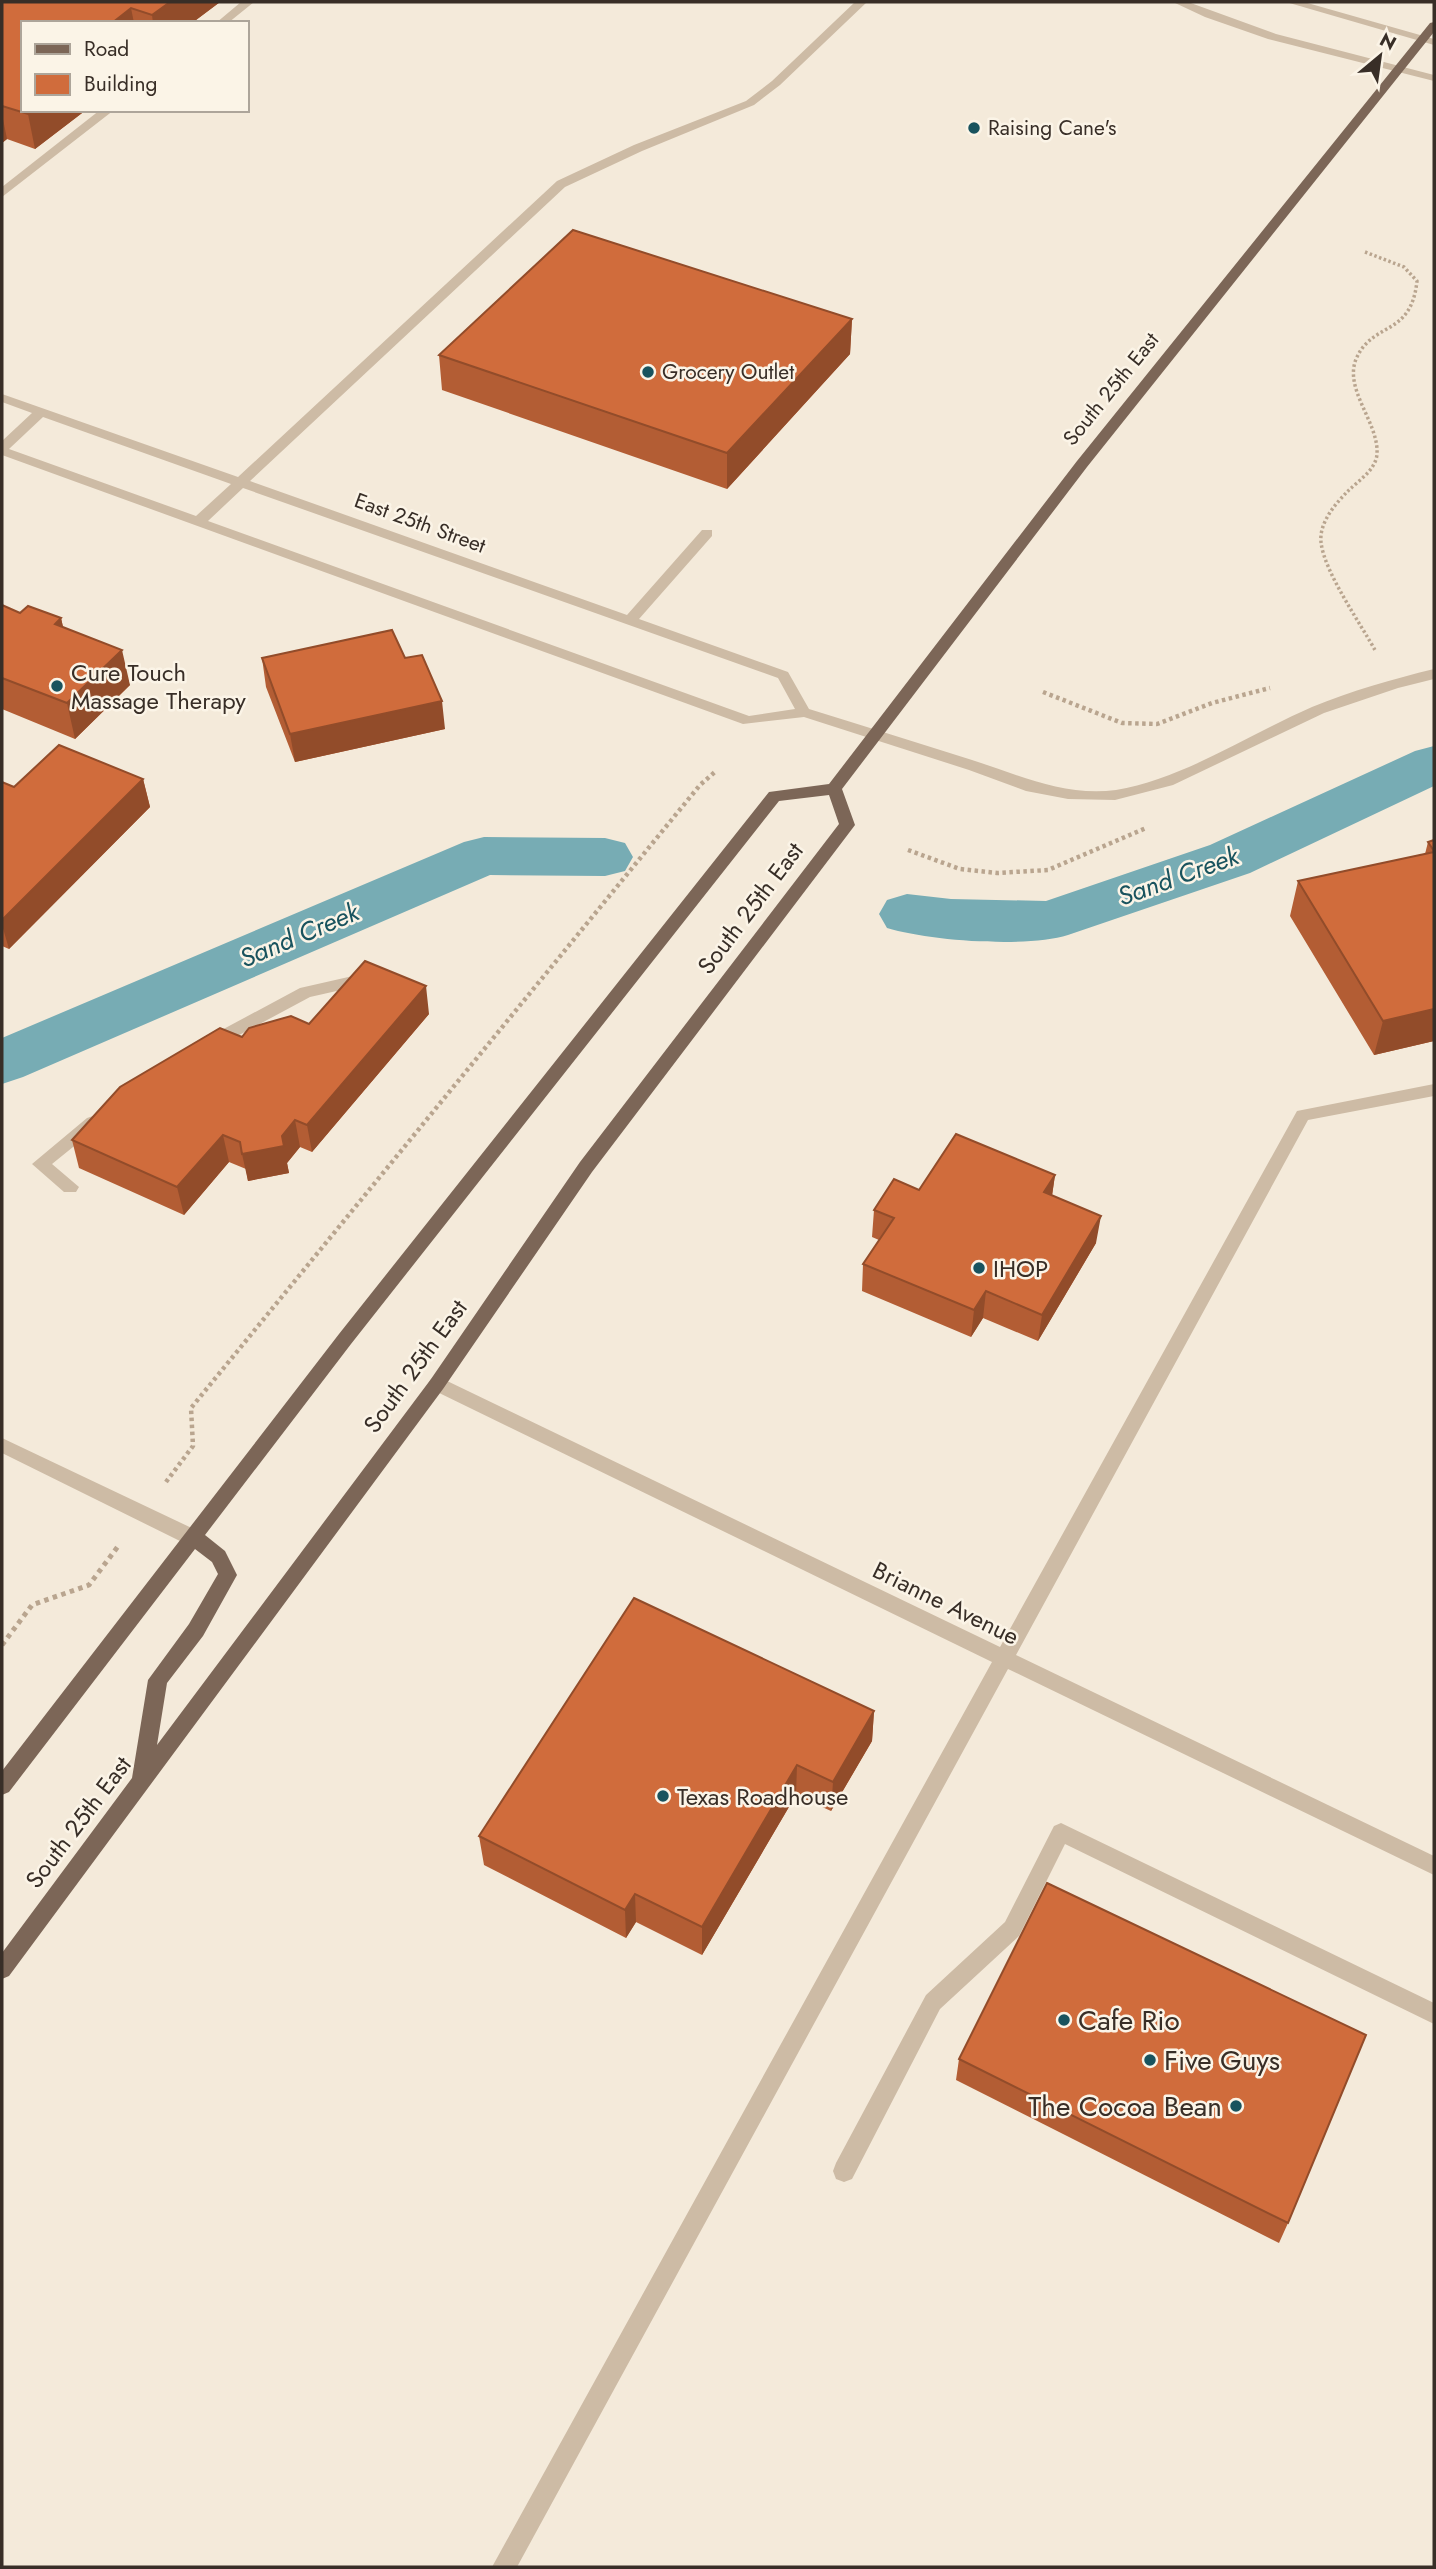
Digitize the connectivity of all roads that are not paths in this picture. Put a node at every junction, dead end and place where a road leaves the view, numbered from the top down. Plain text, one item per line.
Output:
1 (248, 2) edge
2 (861, 2) edge
3 (1179, 2) edge
4 (1292, 2) edge
5 (224, 21) edge
6 (1434, 25) edge
7 (1429, 40) edge
8 (1399, 70) junction
9 (1434, 78) edge
10 (105, 112) edge
11 (2, 193) edge
12 (2, 398) edge
13 (41, 412) junction
14 (2, 450) edge
15 (240, 482) junction
16 (198, 522) junction
17 (707, 533) dead end
18 (629, 620) junction
19 (1434, 674) edge
20 (804, 712) junction
21 (874, 734) junction
22 (834, 789) junction
23 (385, 975) edge
24 (198, 1051) edge
25 (1434, 1090) edge
26 (111, 1109) edge
27 (70, 1187) dead end
28 (437, 1384) junction
29 (2, 1445) edge
30 (191, 1537) junction
31 (1002, 1658) junction
32 (141, 1781) junction
33 (2, 1786) edge
34 (1434, 1866) edge
35 (2, 1969) edge
36 (1434, 2014) edge
37 (844, 2171) dead end
38 (504, 2567) edge

1 - 5 street
2 - 15 street
3 - 8 street
4 - 7 street
6 - 7 main road, South 25th East
7 - 8 main road, South 25th East
8 - 9 street
8 - 21 main road, South 25th East
10 - 11 street
12 - 13 street, East 25th Street
13 - 14 street
13 - 15 street, East 25th Street
14 - 16 street
15 - 16 street
15 - 18 street, East 25th Street
16 - 20 street
17 - 18 street
18 - 20 street, East 25th Street
19 - 21 street
20 - 21 street
21 - 22 main road, South 25th East
22 - 28 main road, South 25th East
22 - 30 main road, South 25th East
23 - 24 street
25 - 31 street
26 - 27 street
28 - 31 street, Brianne Avenue
28 - 32 main road, South 25th East
29 - 30 street
30 - 32 main road
30 - 33 main road, South 25th East
31 - 34 street, Brianne Avenue
31 - 38 street
32 - 35 main road, South 25th East
36 - 37 street

